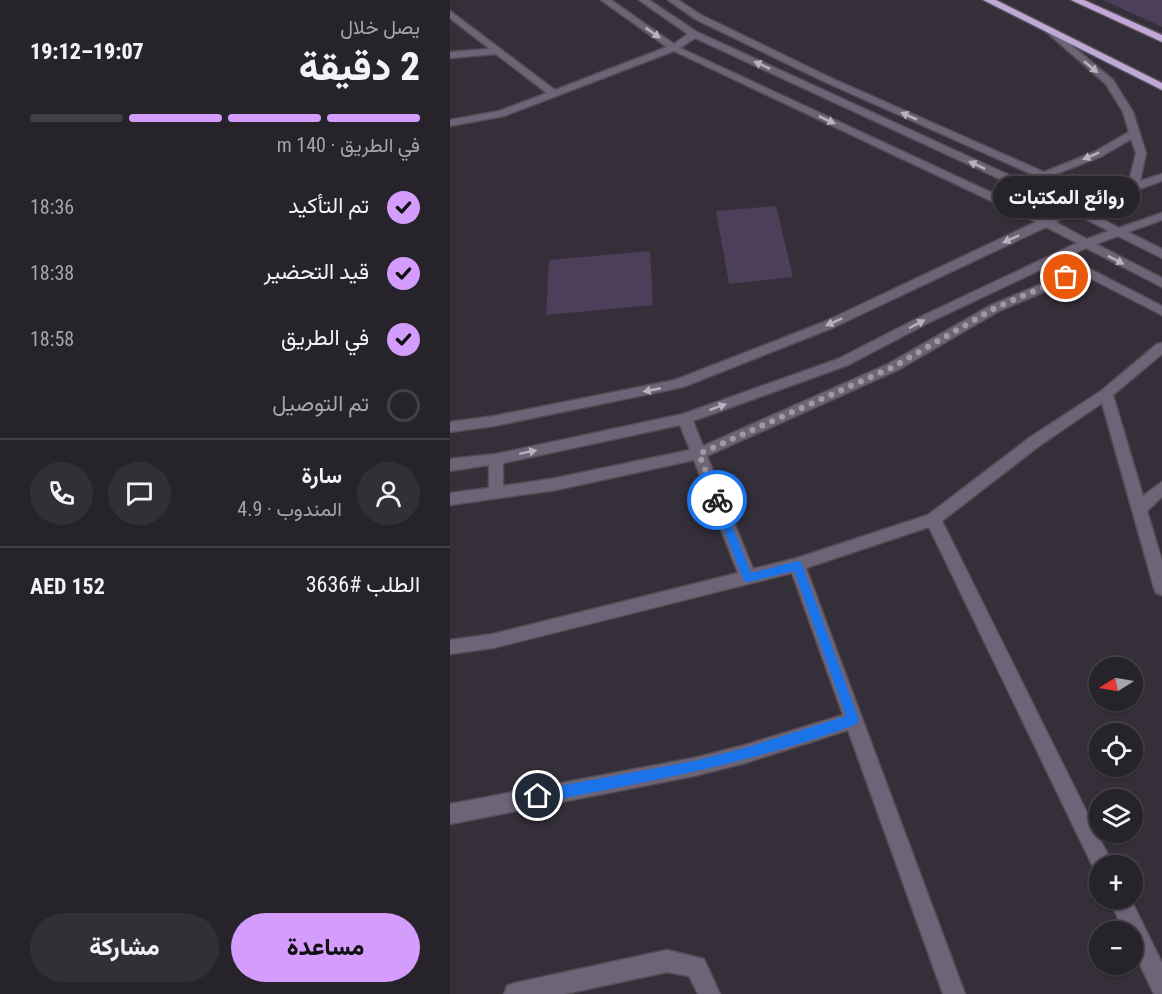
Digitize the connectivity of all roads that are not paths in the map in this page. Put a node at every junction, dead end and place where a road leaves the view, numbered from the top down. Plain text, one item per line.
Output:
1 (605, 0) edge
2 (643, 0) edge
3 (672, 0) edge
4 (988, 0) edge
5 (1076, 0) edge
6 (450, 14) edge
7 (1047, 29) junction
8 (694, 34) junction
9 (1162, 39) edge
10 (674, 48) junction
11 (500, 51) junction
12 (450, 55) edge
13 (1162, 87) edge
14 (554, 94) junction
15 (450, 123) edge
16 (1134, 133) junction
17 (1045, 175) junction
18 (1162, 177) edge
19 (1127, 190) junction
20 (1074, 209) junction
21 (1162, 216) edge
22 (1047, 223) junction
23 (1117, 232) junction
24 (1085, 244) junction
25 (1162, 254) edge
26 (1162, 284) edge
27 (1162, 311) edge
28 (1162, 348) edge
29 (817, 371) junction
30 (840, 391) junction
31 (1106, 394) junction
32 (685, 419) junction
33 (450, 427) edge
34 (699, 454) junction
35 (496, 459) junction
36 (450, 465) edge
37 (1162, 488) edge
38 (496, 493) junction
39 (450, 499) edge
40 (1139, 508) junction
41 (933, 519) junction
42 (797, 566) junction
43 (748, 578) junction
44 (1162, 588) edge
45 (450, 647) edge
46 (853, 720) junction
47 (450, 814) edge
48 (1098, 855) edge
49 (1124, 909) edge
50 (1162, 986) edge
51 (515, 994) edge
52 (709, 994) edge
53 (954, 994) edge

1 -> 10 street
2 - 8 street
17 -> 3 street
4 - 7 highway
5 - 9 highway
6 - 11 street
7 - 13 highway
7 -> 16 street
8 - 10 street
20 -> 8 street
10 - 14 street
10 -> 22 street
11 - 12 street
11 - 14 street
14 - 15 street
16 -> 17 street
16 - 19 street
17 - 19 street
18 - 19 street
19 - 20 street
20 - 22 street
20 - 23 street
21 - 23 street
22 - 24 street
22 -> 33 street
23 - 24 street
23 - 25 street
24 -> 26 street
29 -> 24 street
27 - 30 street
28 - 31 street
29 - 30 street
32 -> 29 street
30 - 34 street
31 - 40 street
31 - 41 street
32 - 34 street
35 -> 32 street
34 - 38 street
34 - 43 street
35 - 36 street
35 - 38 street
37 - 40 street
38 - 39 street
40 - 44 street
41 - 42 street
41 - 48 street
42 - 43 street
42 - 46 street
43 - 45 street
46 - 47 street
46 - 53 street
49 - 50 street
51 - 52 street

